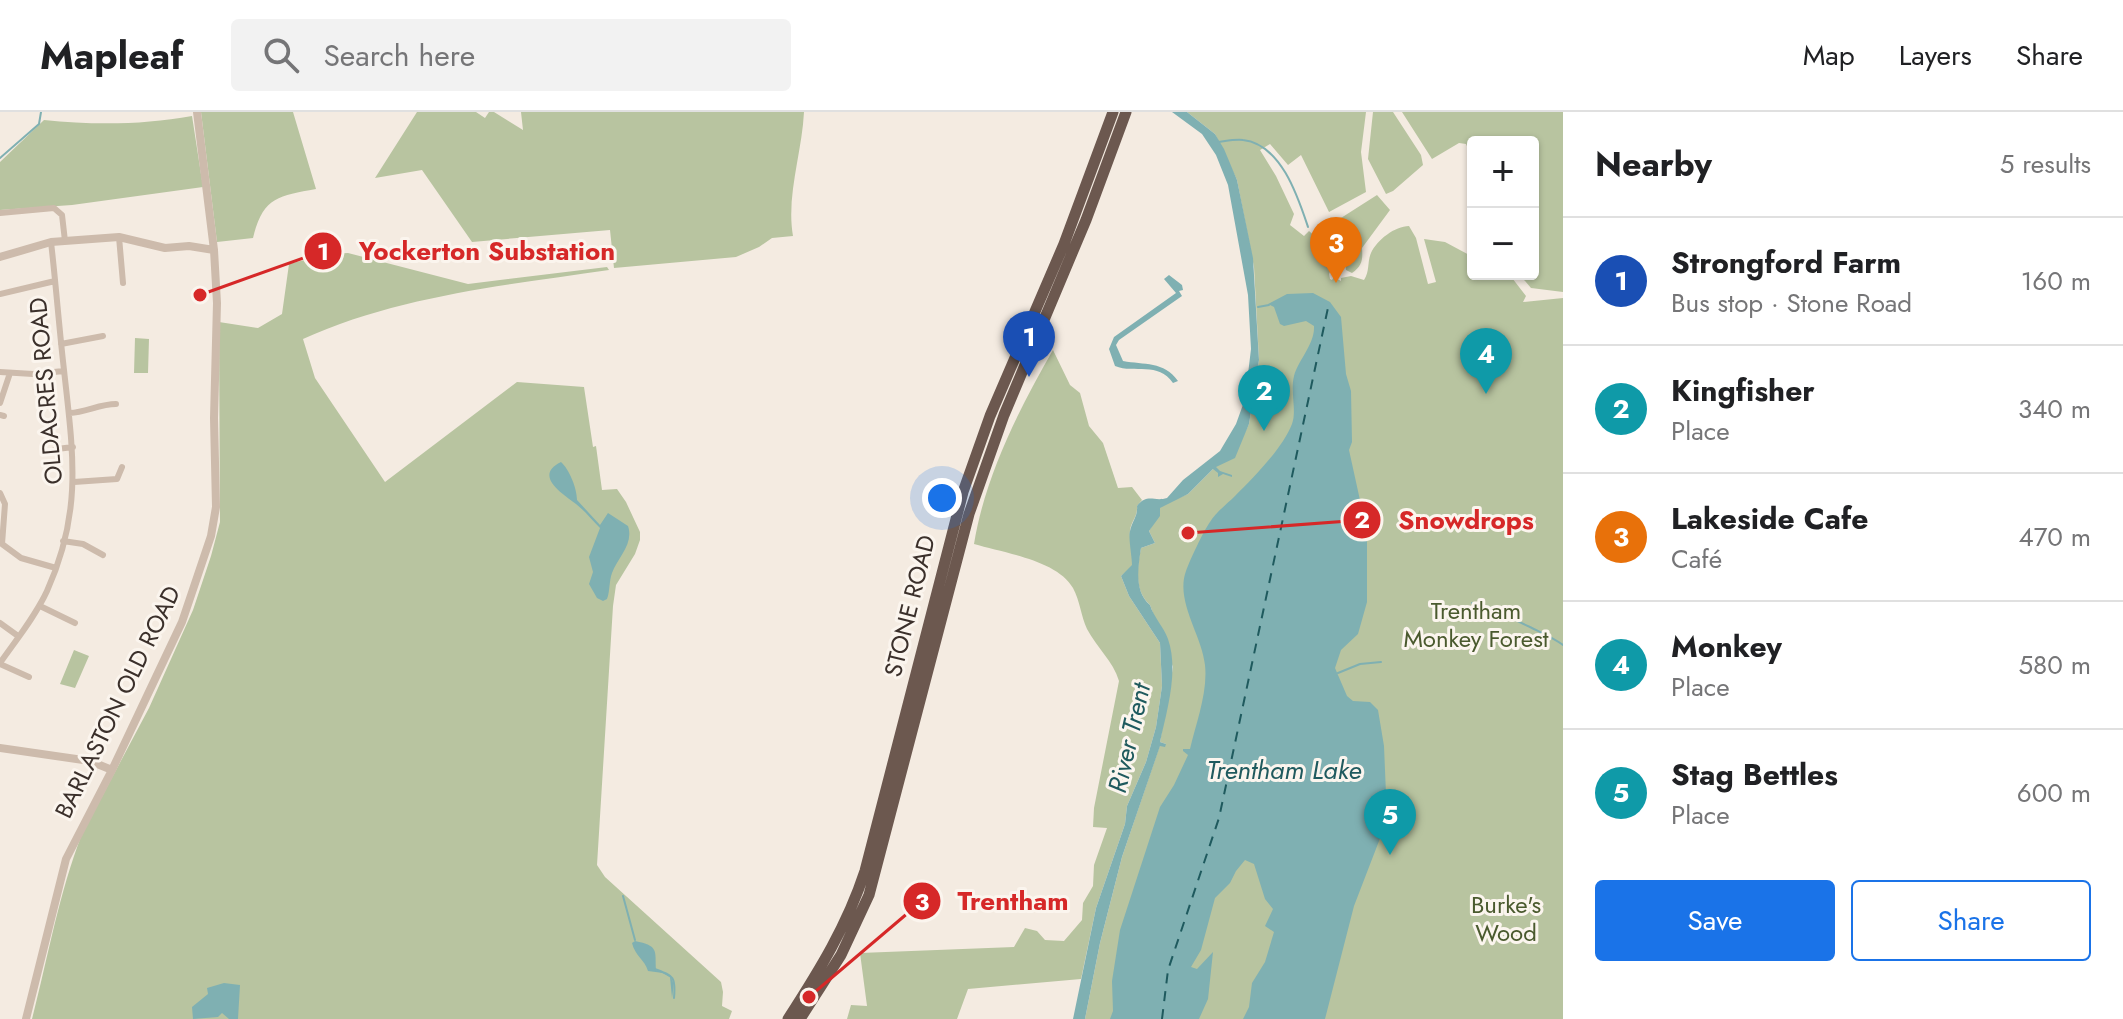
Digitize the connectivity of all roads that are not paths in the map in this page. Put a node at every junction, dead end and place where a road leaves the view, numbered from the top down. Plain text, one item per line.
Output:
1 (197, 112) edge
2 (1113, 112) edge
3 (1126, 112) edge
4 (0, 213) edge
5 (119, 237) junction
6 (65, 241) junction
7 (51, 242) junction
8 (214, 250) junction
9 (0, 257) edge
10 (125, 279) dead end
11 (55, 281) junction
12 (0, 294) edge
13 (99, 339) dead end
14 (61, 344) junction
15 (64, 371) junction
16 (0, 372) edge
17 (10, 373) junction
18 (0, 403) edge
19 (112, 406) dead end
20 (70, 413) junction
21 (73, 447) junction
22 (51, 449) dead end
23 (122, 467) dead end
24 (74, 482) junction
25 (0, 493) edge
26 (63, 541) junction
27 (1, 545) edge
28 (101, 550) dead end
29 (56, 568) junction
30 (40, 606) junction
31 (72, 619) dead end
32 (0, 623) edge
33 (18, 636) junction
34 (0, 663) edge
35 (24, 666) dead end
36 (0, 748) edge
37 (112, 770) junction
38 (26, 1019) edge
39 (788, 1019) edge
40 (800, 1019) edge

1 - 8 street, BARLASTON OLD ROAD
2 - 39 highway, STONE ROAD
3 - 40 highway, STONE ROAD
4 - 6 street
5 - 6 street
5 - 8 street
5 - 10 street
6 - 7 street
7 - 9 street
7 - 11 street, OLDACRES ROAD
8 - 37 street, BARLASTON OLD ROAD
11 - 12 street
11 - 14 street, OLDACRES ROAD
13 - 14 street
14 - 15 street, OLDACRES ROAD
15 - 17 street
15 - 20 street, OLDACRES ROAD
16 - 17 street
17 - 18 street
19 - 20 street
20 - 21 street, OLDACRES ROAD
21 - 22 street
21 - 24 street, OLDACRES ROAD
23 - 24 street
24 - 26 street, OLDACRES ROAD
25 - 27 street
26 - 28 street
26 - 29 street, OLDACRES ROAD
27 - 29 street
29 - 30 street, OLDACRES ROAD
30 - 31 street
30 - 33 street, OLDACRES ROAD
32 - 33 street
33 - 34 street, OLDACRES ROAD
34 - 35 street
36 - 37 street
37 - 38 street, BARLASTON OLD ROAD

